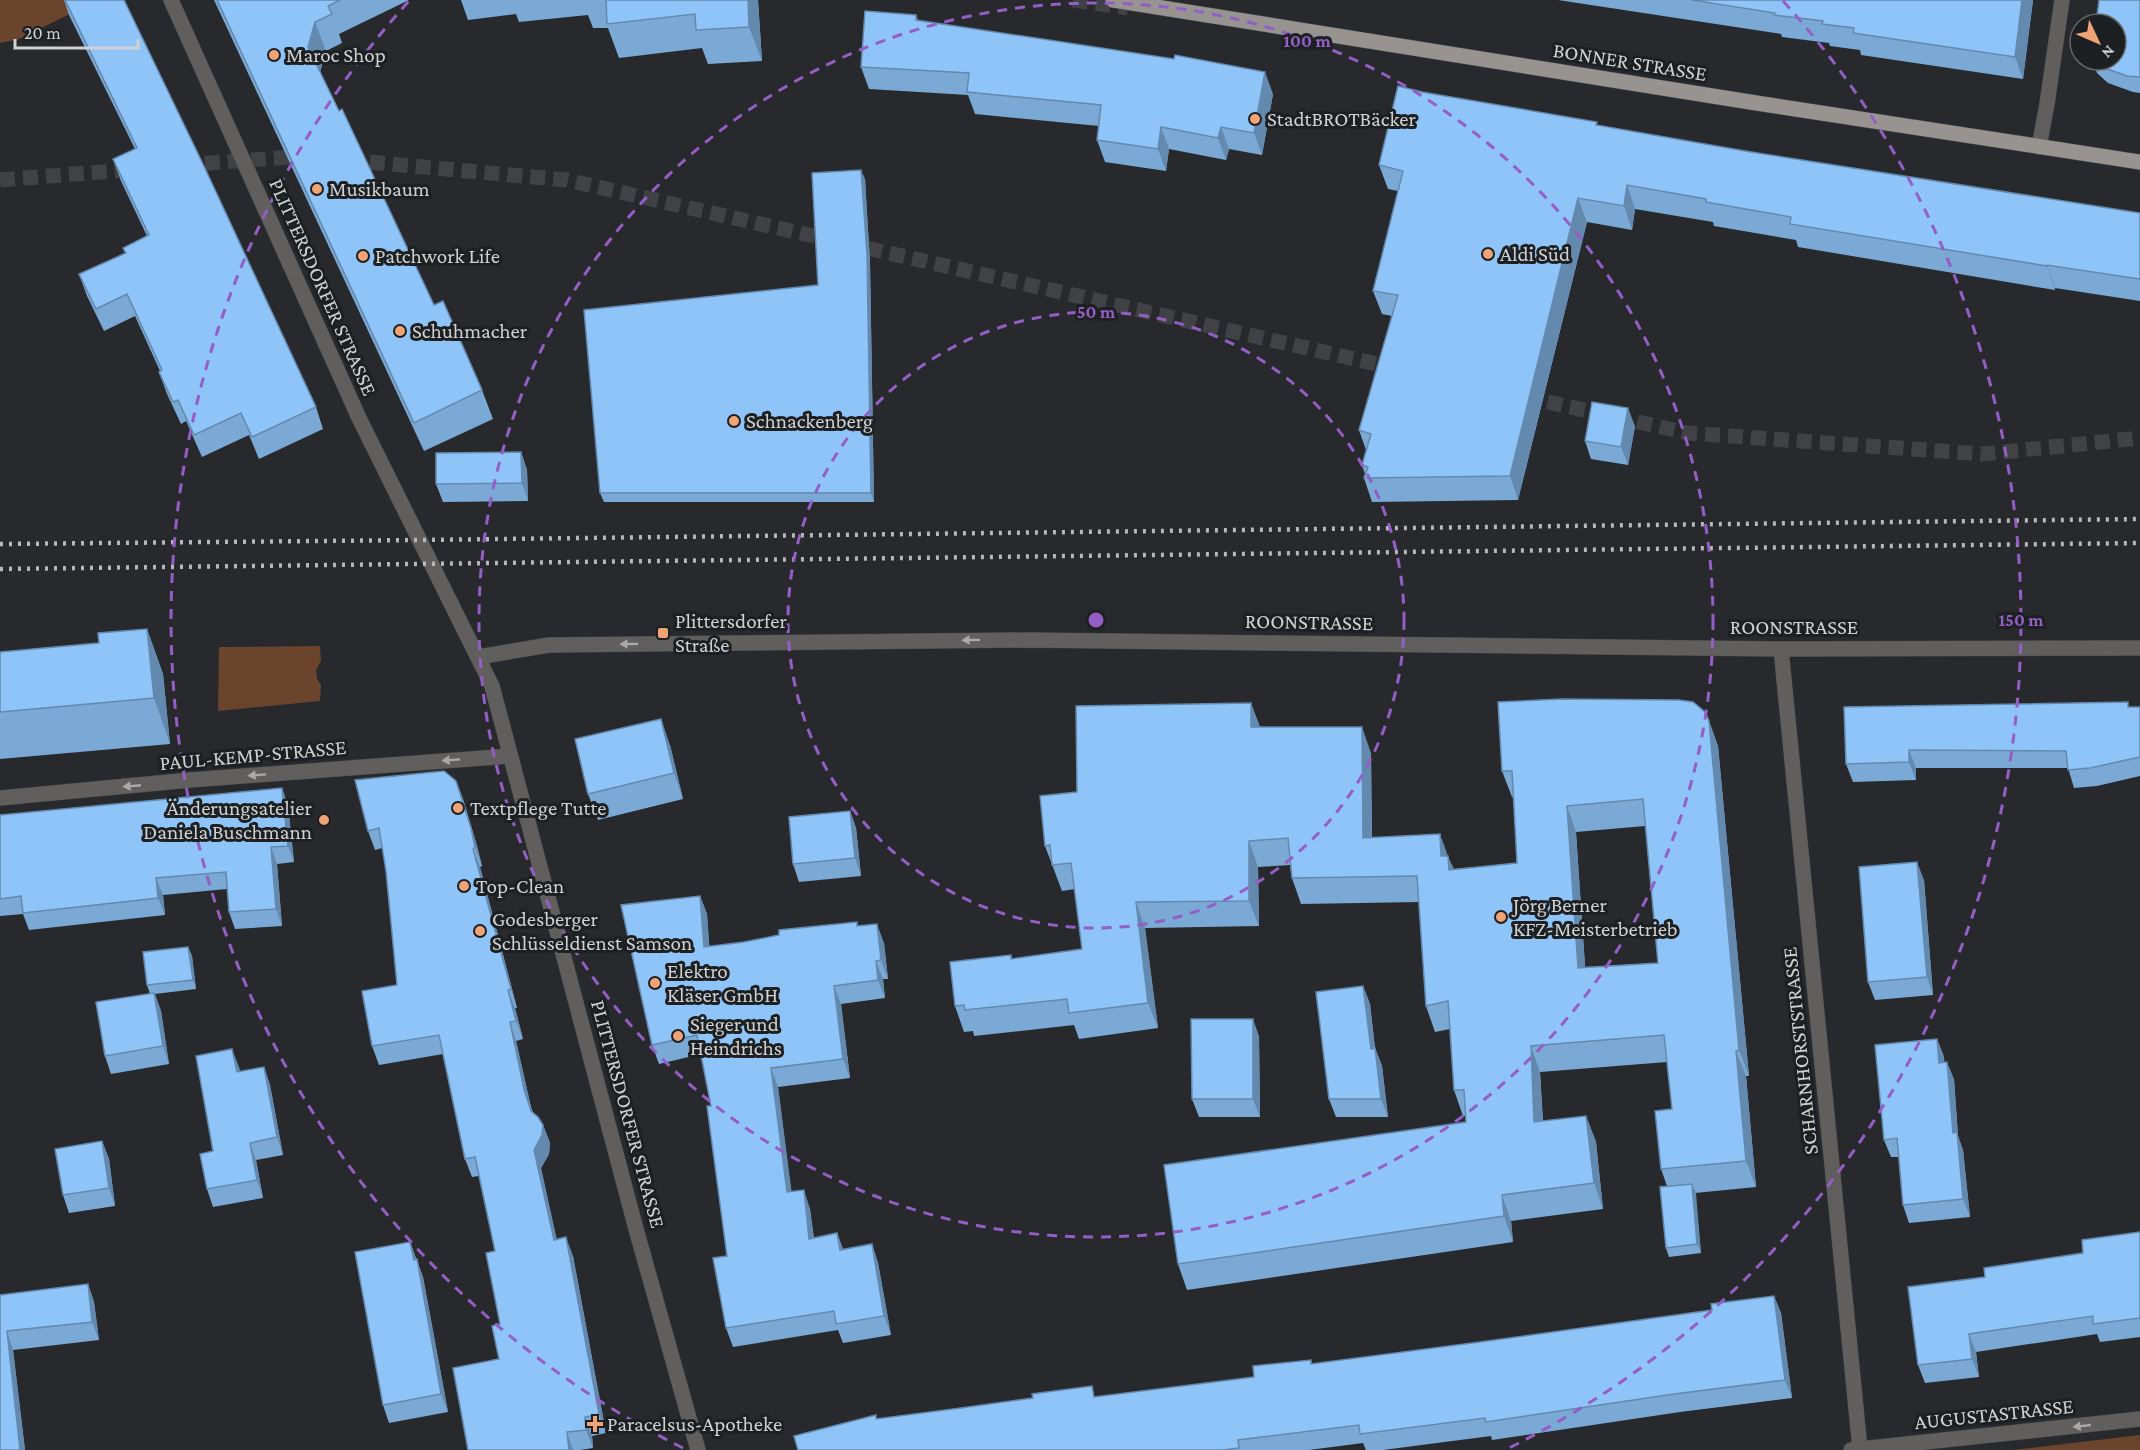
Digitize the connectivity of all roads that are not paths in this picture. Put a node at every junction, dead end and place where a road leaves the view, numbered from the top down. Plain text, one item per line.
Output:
1 (171, 0) edge
2 (1113, 0) tunnel mouth
3 (2062, 0) edge
4 (2039, 147) junction
5 (2140, 162) edge
6 (2140, 648) edge
7 (1781, 649) junction
8 (478, 657) junction
9 (510, 756) junction
10 (0, 798) edge
11 (2140, 1419) edge
12 (1856, 1449) edge
13 (698, 1450) edge

1 - 8 street, PLITTERSDORFER STRASSE
2 - 4 main road, BONNER STRASSE
3 - 4 street
4 - 5 main road, BONNER STRASSE
6 - 7 street, ROONSTRASSE
7 -> 8 street, ROONSTRASSE
7 - 12 street, SCHARNHORSTSTRASSE
8 - 9 street, PLITTERSDORFER STRASSE
9 -> 10 street, PAUL-KEMP-STRASSE
9 - 13 street, PLITTERSDORFER STRASSE
11 -> 12 street, AUGUSTASTRASSE

